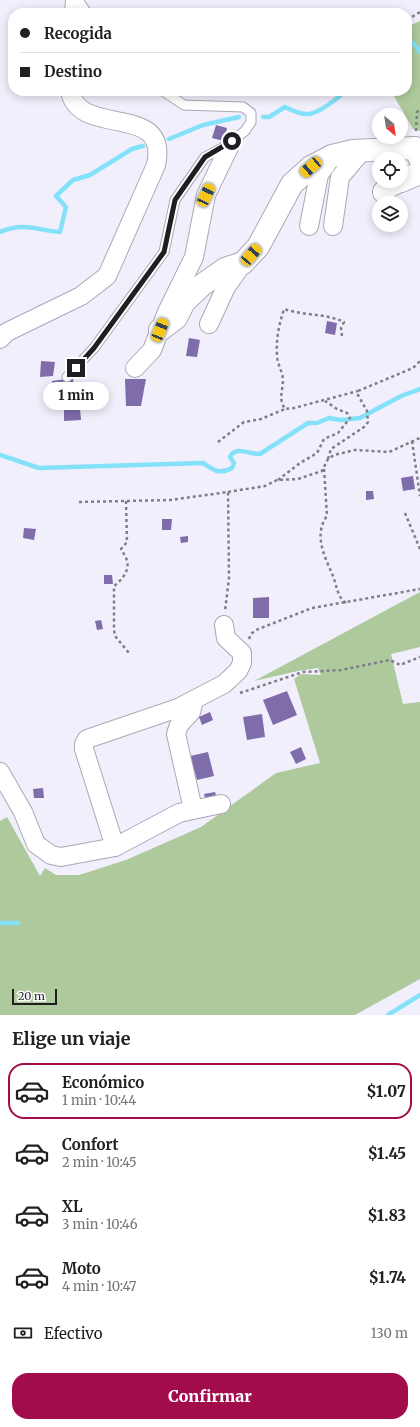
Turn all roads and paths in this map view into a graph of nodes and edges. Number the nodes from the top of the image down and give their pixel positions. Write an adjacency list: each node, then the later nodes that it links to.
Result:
1 (78, 0): 2 (lane)
2 (84, 8)
3 (71, 96): 19 (street)
4 (171, 96): 7 (lane)
5 (420, 110): 6 (path)
6 (412, 136)
7 (232, 141): 17 (street); 22 (lane)
8 (363, 150): 9 (street); 10 (street); 14 (street)
9 (332, 156): 13 (street); 15 (street)
10 (420, 159)
11 (420, 173): 12 (street)
12 (408, 179)
13 (309, 226)
14 (333, 226)
15 (243, 263): 16 (street); 17 (street)
16 (209, 324)
17 (160, 330): 21 (street)
18 (342, 336): 25 (path)
19 (0, 339)
20 (420, 361): 23 (path)
21 (135, 368)
22 (67, 378)
23 (358, 391): 24 (path); 29 (path)
24 (325, 401): 25 (path); 31 (path)
25 (285, 409): 28 (path)
26 (420, 438): 27 (path)
27 (412, 441): 29 (path); 33 (path)
28 (218, 442)
29 (328, 459): 30 (path)
30 (324, 468): 31 (path); 39 (path)
31 (277, 480): 32 (path)
32 (228, 492): 34 (path); 40 (path)
33 (420, 496)
34 (126, 500): 35 (path); 41 (path)
35 (79, 502)
36 (405, 513): 37 (path)
37 (420, 549)
38 (420, 589): 39 (path)
39 (346, 604): 42 (path)
40 (224, 625): 42 (street)
41 (129, 652)
42 (242, 653): 45 (street)
43 (420, 657): 44 (path)
44 (237, 694)
45 (194, 699): 48 (street); 49 (street)
46 (0, 772): 49 (street)
47 (222, 804): 48 (street)
48 (193, 810): 49 (street)
49 (115, 847)

